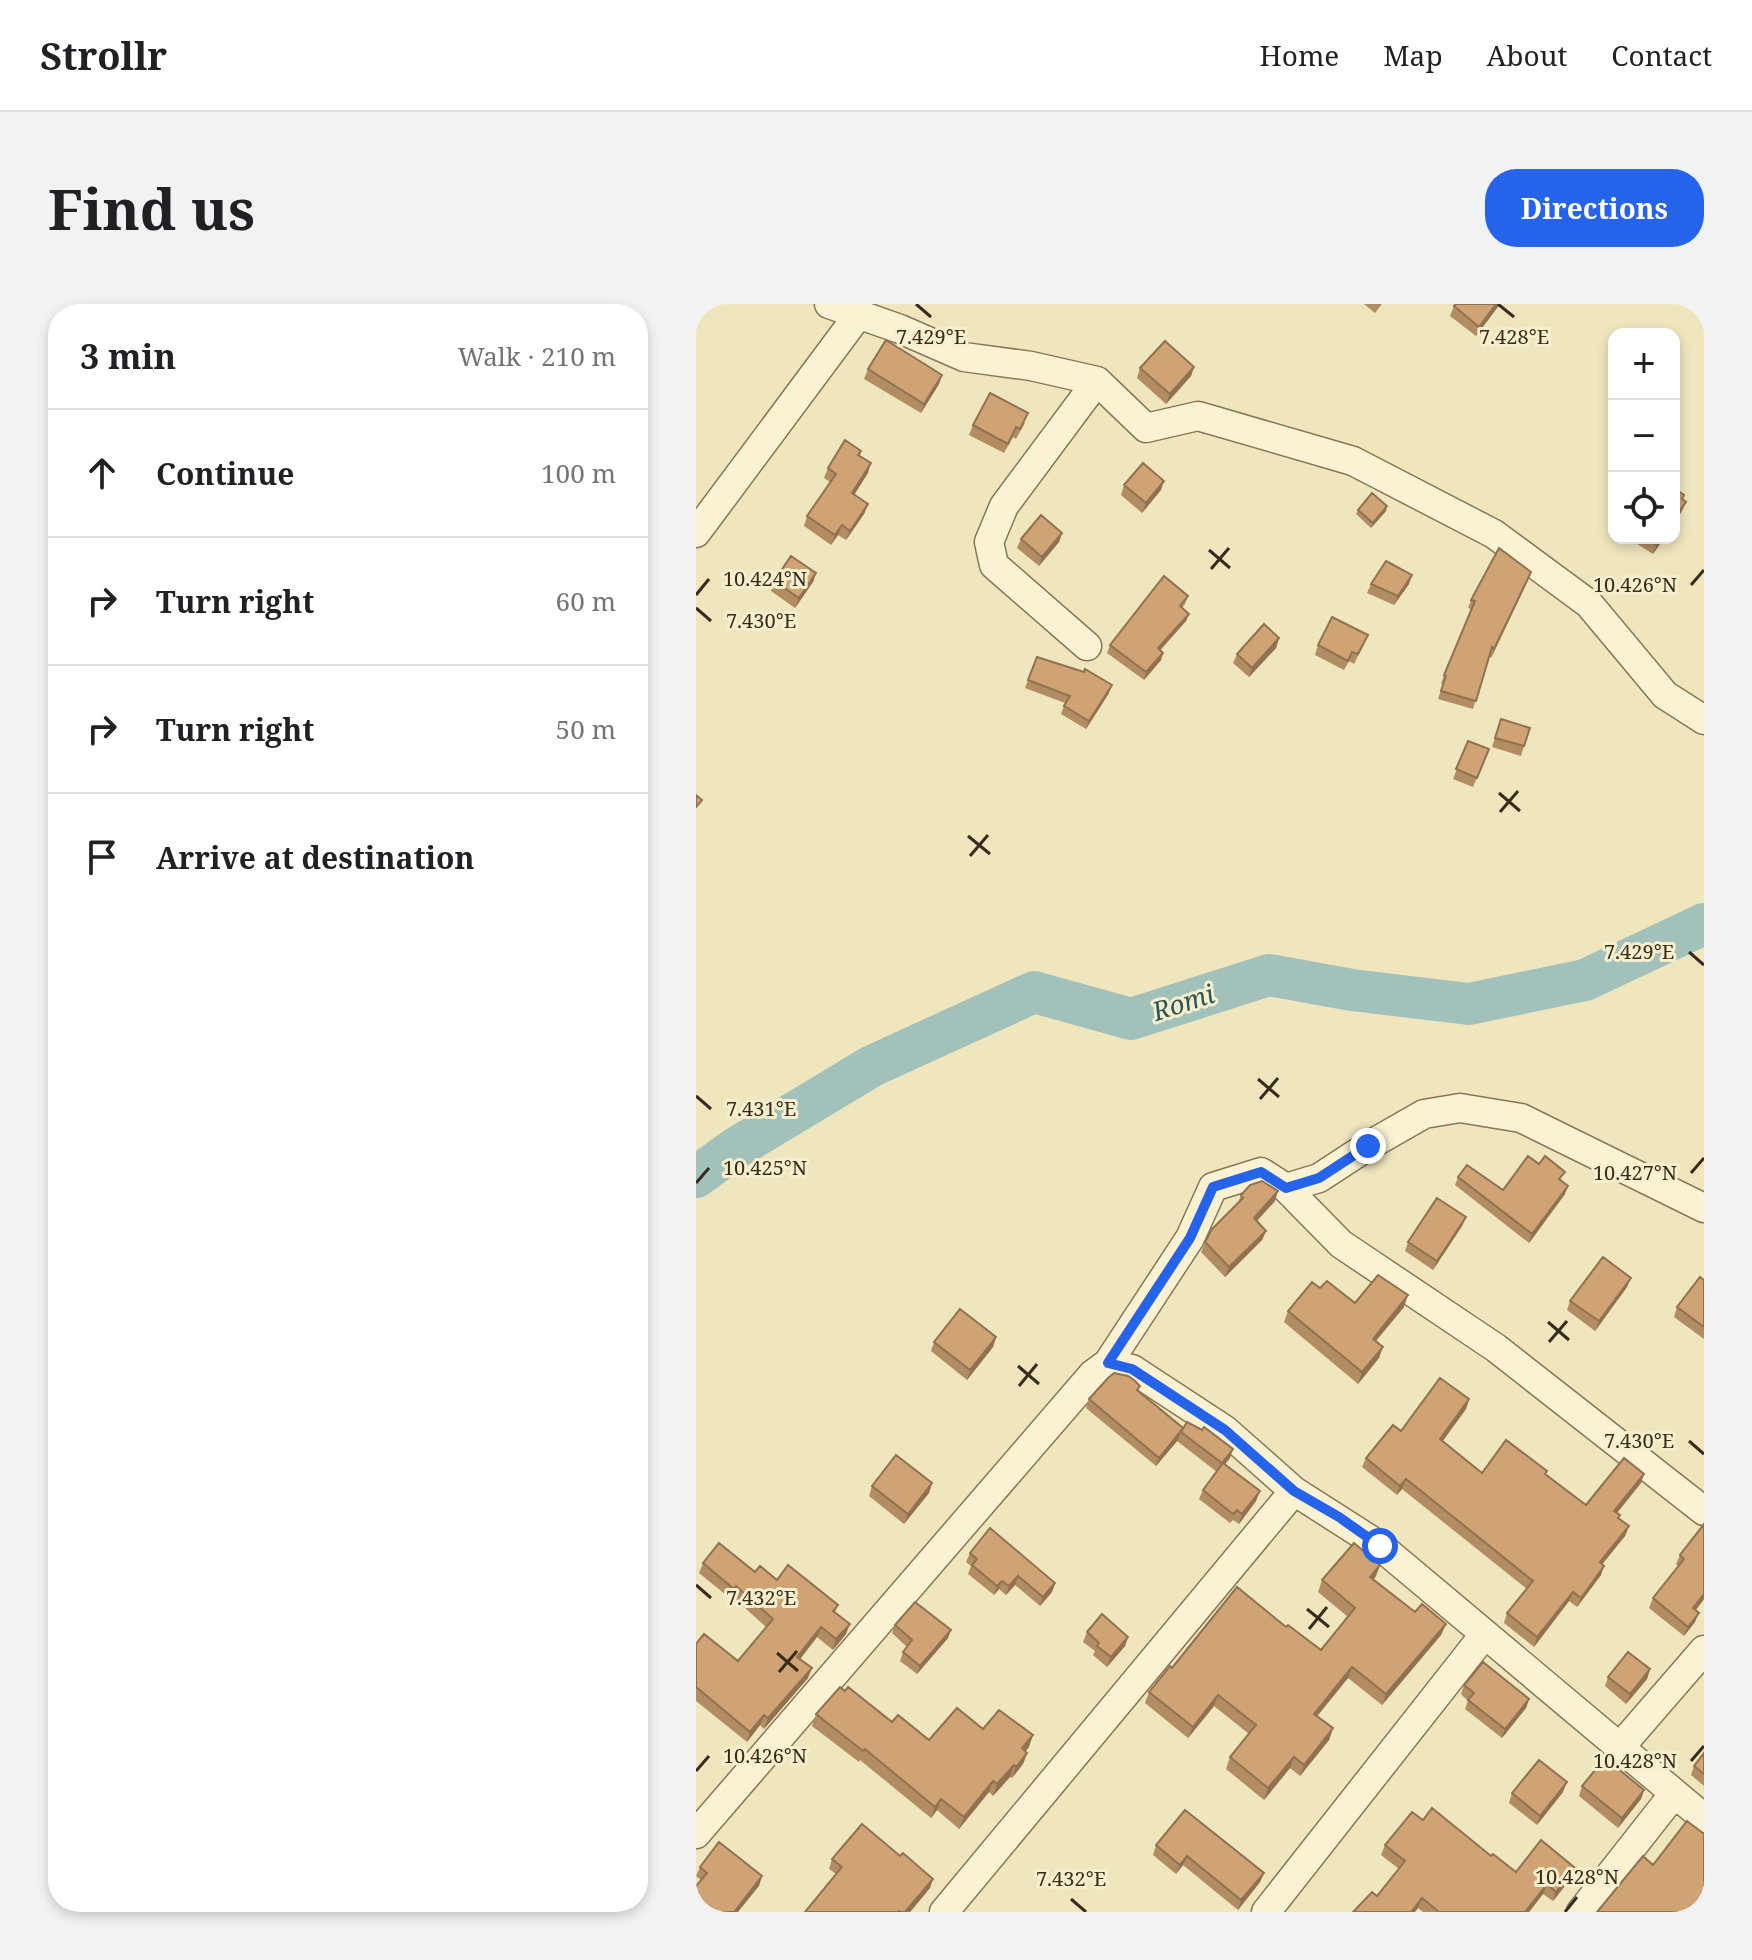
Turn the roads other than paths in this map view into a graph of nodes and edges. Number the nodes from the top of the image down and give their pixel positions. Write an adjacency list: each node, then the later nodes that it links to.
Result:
1 (829, 304): 2 (street)
2 (859, 314): 3 (street); 4 (street)
3 (1097, 381): 5 (street); 6 (street)
4 (696, 533)
5 (1087, 646)
6 (1704, 720)
7 (1286, 1188): 8 (street); 9 (street); 11 (street)
8 (1704, 1208)
9 (1108, 1363): 10 (street); 17 (street)
10 (1294, 1491): 12 (street); 18 (street)
11 (1704, 1511)
12 (1484, 1635): 14 (street); 19 (street)
13 (1704, 1650): 14 (street)
14 (1620, 1747): 15 (street)
15 (1673, 1795): 16 (street); 20 (street)
16 (1704, 1818)
17 (696, 1834)
18 (944, 1912)
19 (1266, 1912)
20 (1581, 1912)

